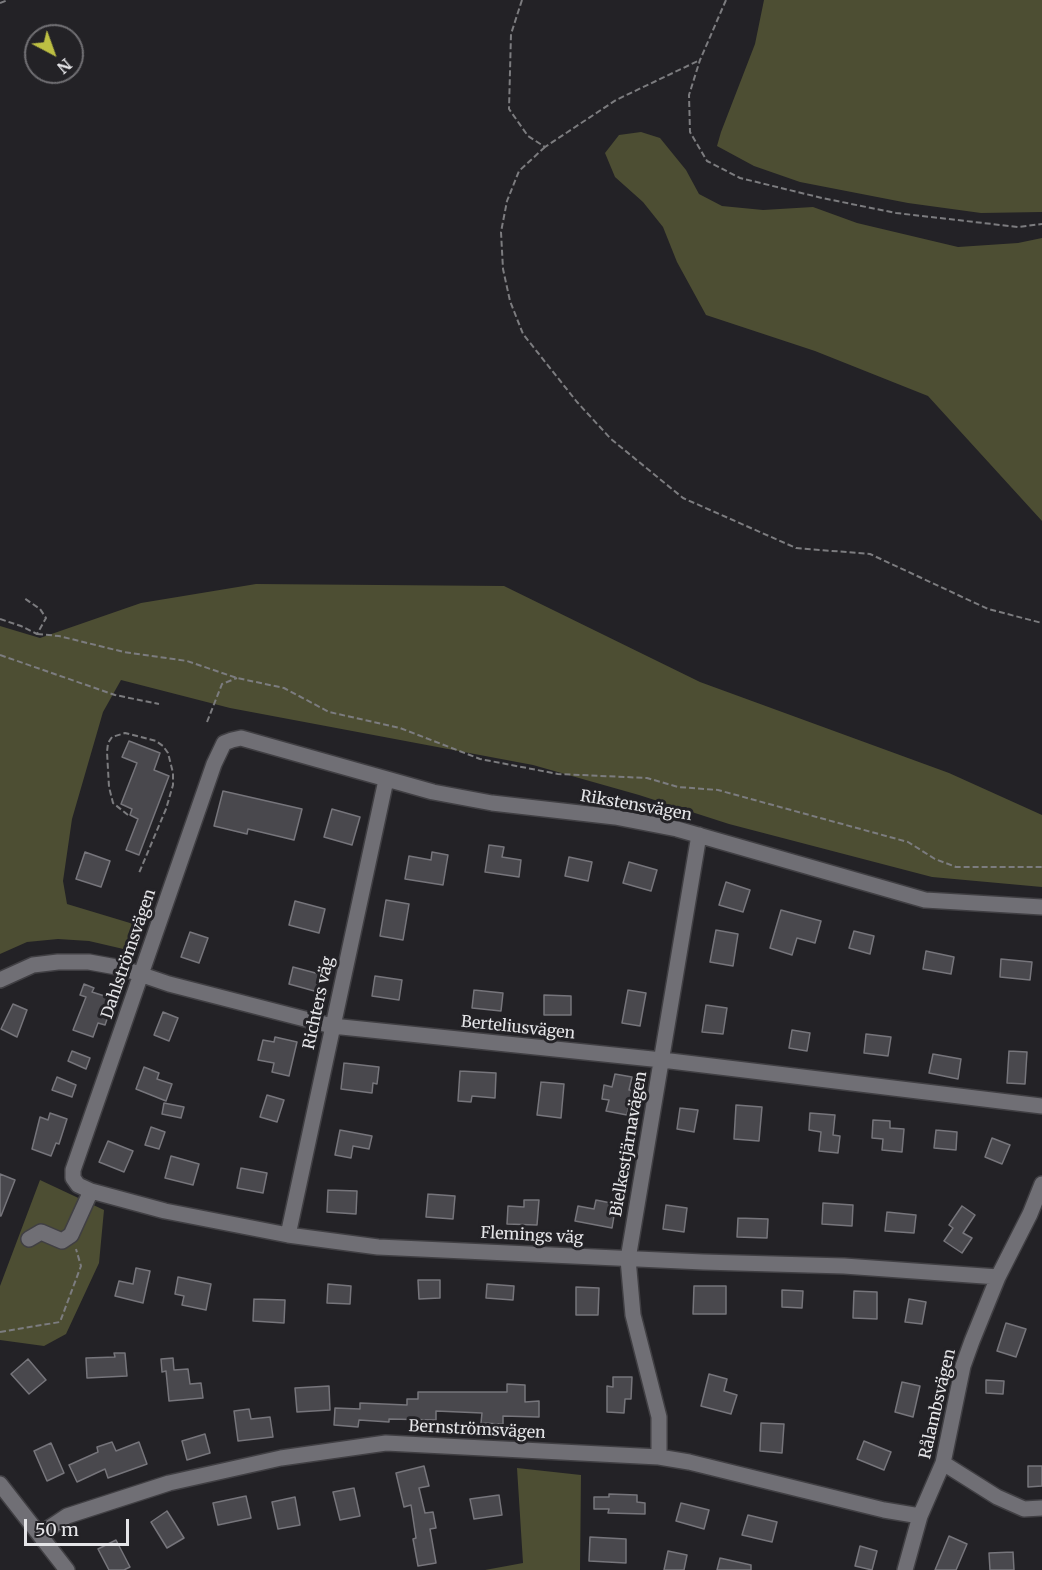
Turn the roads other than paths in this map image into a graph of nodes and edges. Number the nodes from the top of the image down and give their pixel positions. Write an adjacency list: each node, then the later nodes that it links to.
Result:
1 (224, 743): 2 (street, Rikstensvägen); 5 (street, Dahlströmsvägen)
2 (386, 780): 3 (street, Rikstensvägen); 7 (street, Richters väg)
3 (699, 836): 4 (street, Rikstensvägen); 8 (street, Bielkestjärnavägen)
4 (1042, 907)
5 (141, 974): 6 (street, Berteliusvägen); 7 (street, Berteliusvägen); 10 (street, Dahlströmsvägen)
6 (0, 980)
7 (332, 1026): 8 (street, Berteliusvägen); 13 (street, Richters väg)
8 (662, 1060): 9 (street, Berteliusvägen); 15 (street, Bielkestjärnavägen)
9 (1042, 1106)
10 (74, 1179): 12 (street, Flemings väg)
11 (1042, 1184): 16 (street, Rålambsvägen)
12 (91, 1191): 13 (street, Flemings väg); 14 (street)
13 (288, 1235): 15 (street, Flemings väg)
14 (29, 1239)
15 (628, 1259): 16 (street, Flemings väg); 17 (street, Bielkestjärnavägen)
16 (998, 1277): 18 (street, Rålambsvägen)
17 (659, 1457): 21 (street, Bernströmsvägen); 22 (street, Bernströmsvägen)
18 (944, 1463): 20 (street); 21 (street, Rålambsvägen)
19 (0, 1484): 22 (street)
20 (1042, 1508)
21 (920, 1516): 24 (street, Rålambsvägen)
22 (40, 1534): 23 (street)
23 (67, 1570)
24 (905, 1570)

